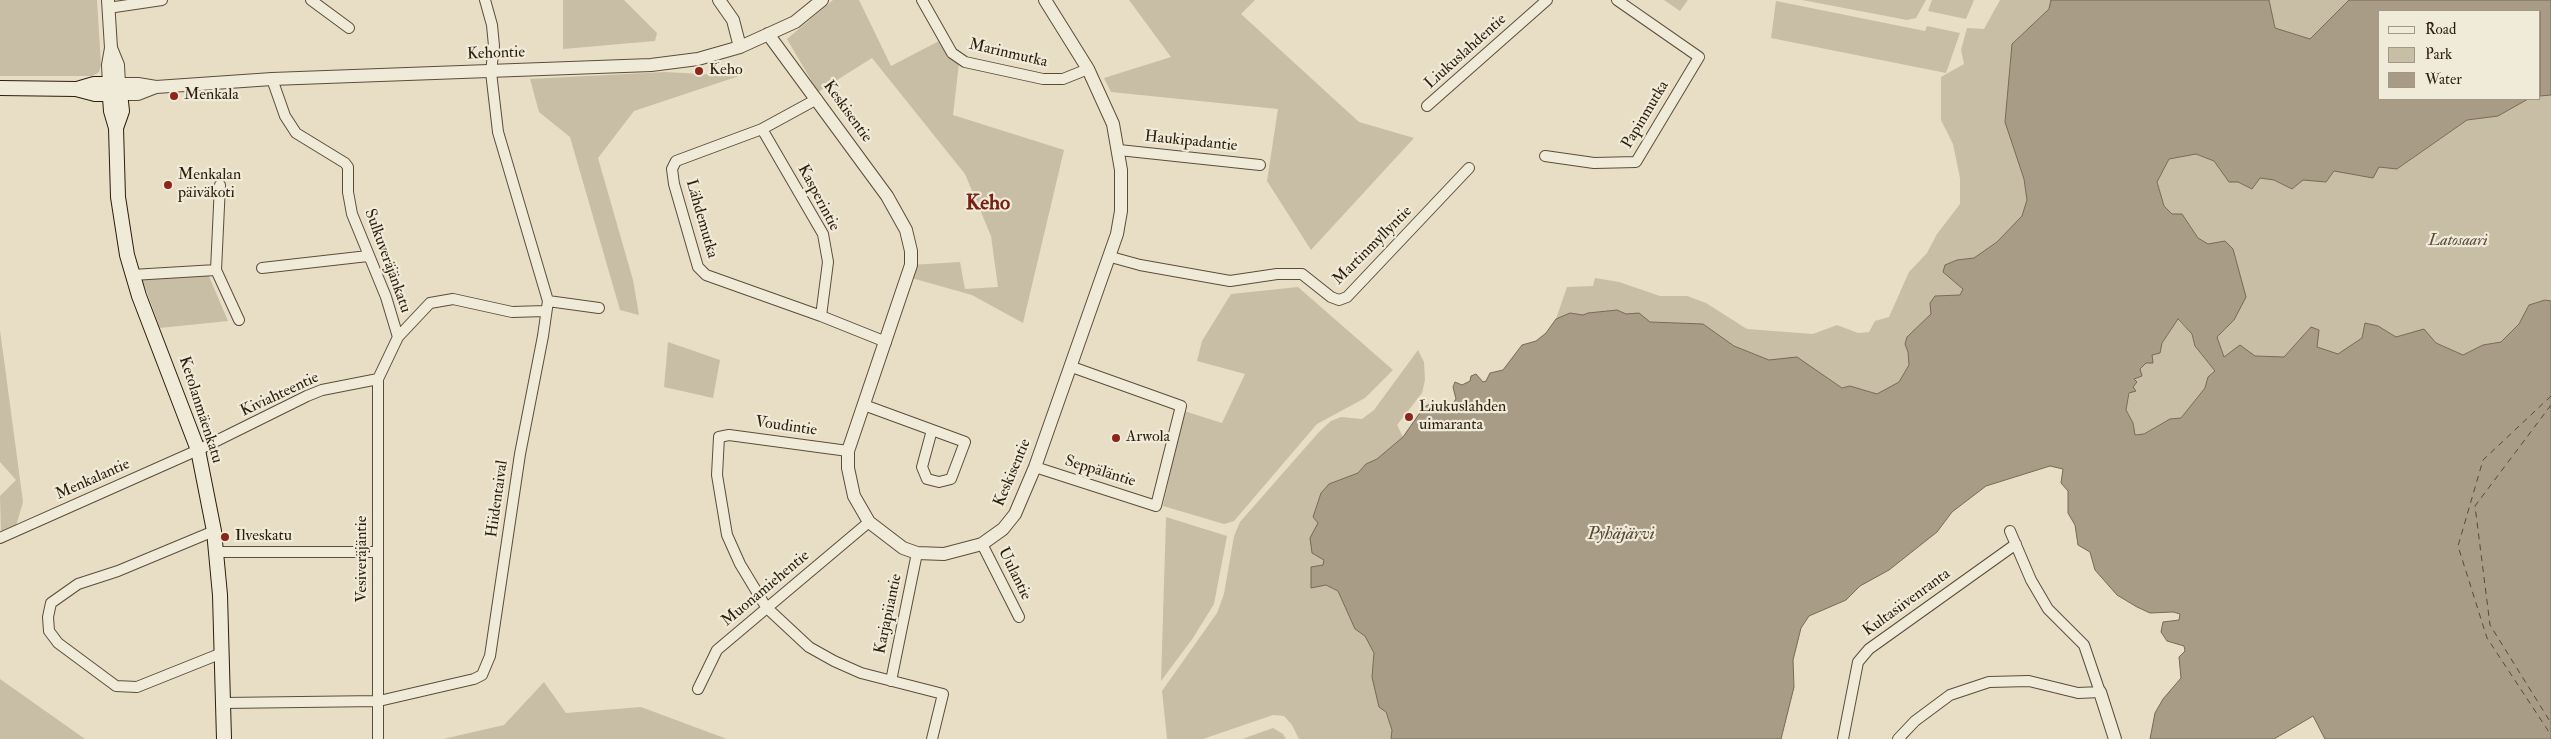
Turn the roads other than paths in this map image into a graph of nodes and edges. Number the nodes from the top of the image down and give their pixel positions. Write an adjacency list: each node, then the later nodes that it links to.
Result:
1 (162, 0): 10 (street)
2 (311, 0): 11 (street)
3 (485, 0): 15 (street, Hiidentaival)
4 (719, 0): 13 (street)
5 (822, 0): 12 (street, Kehontie)
6 (922, 0): 14 (street, Marinmutka)
7 (1045, 0): 14 (street, Keskisentie)
8 (1547, 0): 20 (street, Liukuslahdentie)
9 (1617, 0): 23 (street, Papinmutka)
10 (108, 4): 18 (street, Ketolanmäenkatu)
11 (349, 28)
12 (768, 34): 13 (street, Kehontie); 19 (street, Keskisentie)
13 (740, 47): 15 (street, Kehontie)
14 (1088, 69): 22 (street, Keskisentie)
15 (492, 72): 16 (street, Kehontie); 32 (street, Hiidentaival)
16 (272, 79): 18 (street, Kehontie); 27 (street, Sulkuveräjänkatu)
17 (0, 88): 18 (main road, Kehontie)
18 (115, 89): 31 (main road, Ketolanmäenkatu)
19 (817, 99): 21 (street, Lähdemutka); 37 (street, Keskisentie)
20 (1427, 106)
21 (762, 129): 34 (street, Kasperintie); 34 (street, Lähdemutka)
22 (1119, 150): 24 (street, Haukipadantie); 28 (street, Keskisentie)
23 (1545, 156)
24 (1260, 165)
25 (1469, 168): 28 (street, Martinmyllyntie)
26 (220, 185): 30 (street)
27 (368, 256): 29 (street); 36 (street, Sulkuveräjänkatu)
28 (1111, 257): 38 (street, Keskisentie)
29 (262, 268)
30 (216, 270): 31 (street); 35 (street)
31 (132, 275): 42 (main road, Ketolanmäenkatu)
32 (546, 306): 33 (street); 36 (street); 60 (street, Hiidentaival)
33 (599, 308)
34 (821, 316): 37 (street, Lähdemutka)
35 (239, 320)
36 (398, 337): 39 (street)
37 (886, 342): 40 (street, Keskisentie)
38 (1072, 367): 44 (street, Keskisentie); 44 (street, Seppäläntie)
39 (378, 379): 42 (street, Kiviahteentie); 52 (street, Vesiveräjäntie)
40 (864, 405): 41 (street); 43 (street, Keskisentie)
41 (932, 430): 41 (street)
42 (198, 450): 46 (main road, Ketolanmäenkatu); 48 (street, Menkalantie)
43 (848, 451): 45 (street, Keskisentie); 54 (street, Voudintie)
44 (1035, 467): 49 (street, Keskisentie)
45 (868, 522): 53 (street, Keskisentie); 54 (street, Muonamiehentie)
46 (214, 531): 51 (main road, Ketolanmäenkatu); 56 (street)
47 (2010, 531): 50 (street)
48 (0, 538)
49 (982, 544): 53 (street, Keskisentie); 55 (street, Uulantie)
50 (2016, 544): 59 (street); 65 (street, Kultasiivenranta)
51 (216, 552): 52 (street); 56 (main road, Ketolanmäenkatu)
52 (378, 552): 60 (street, Vesiveräjäntie)
53 (918, 554): 57 (street, Karjapiiantie)
54 (766, 607): 57 (street); 58 (street, Muonamiehentie)
55 (1019, 617)
56 (222, 652): 61 (main road, Ketolanmäenkatu)
57 (891, 681): 64 (street)
58 (698, 689)
59 (2100, 692): 66 (street); 67 (street)
60 (379, 700): 61 (street, Hiidentaival); 63 (street, Vesiveräjäntie)
61 (223, 703): 62 (main road, Ketolanmäenkatu)
62 (224, 739)
63 (378, 739)
64 (932, 739)
65 (1843, 739)
66 (1898, 739)
67 (2116, 739)

